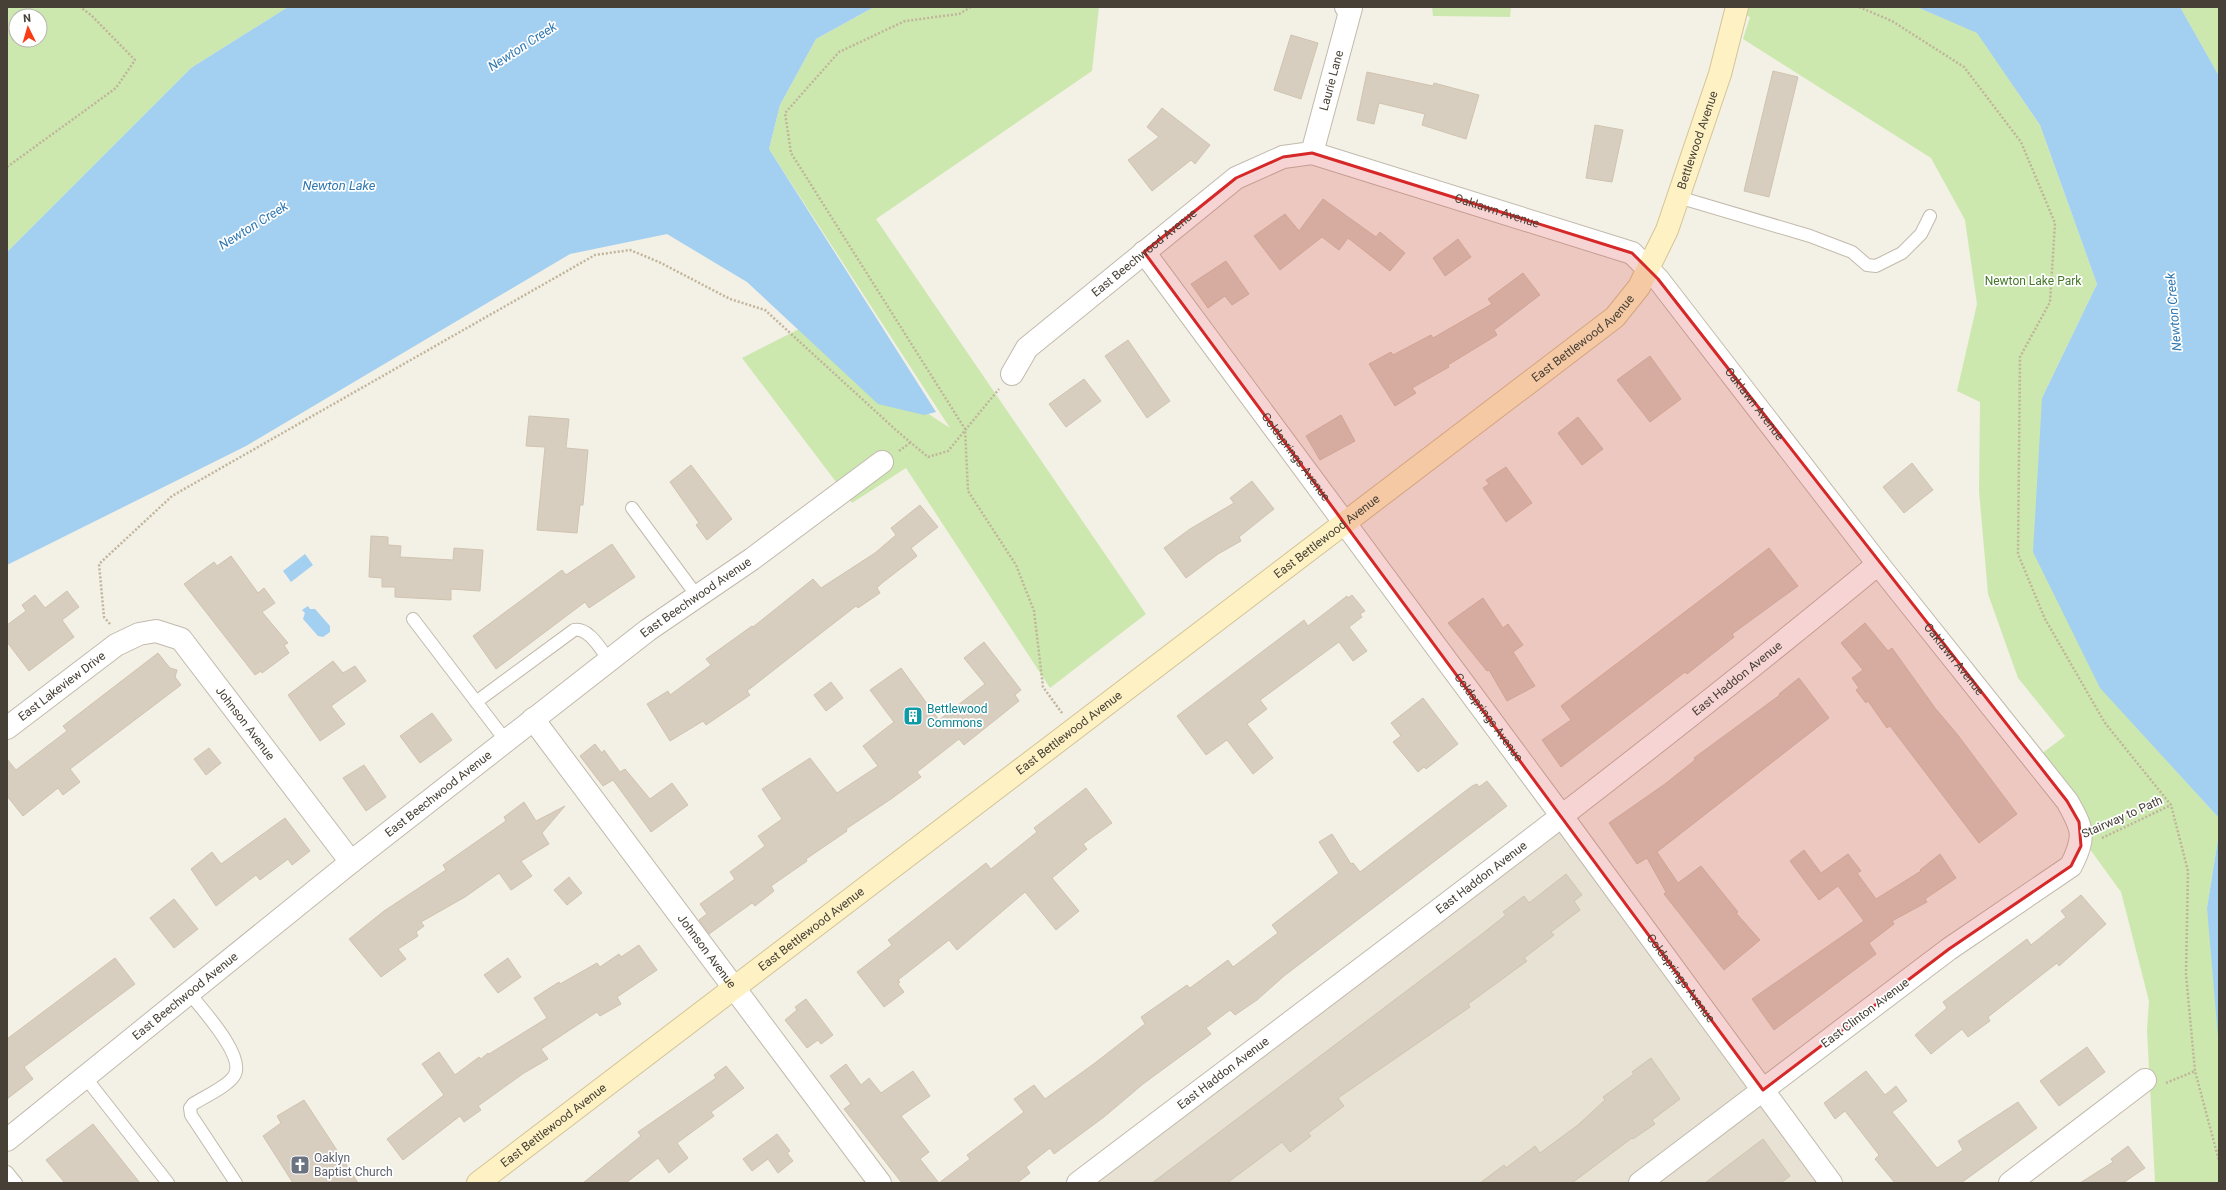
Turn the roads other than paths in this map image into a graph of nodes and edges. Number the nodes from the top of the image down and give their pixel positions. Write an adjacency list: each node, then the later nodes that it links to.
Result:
1 (1737, 7): 4 (street, Bettlewood Avenue)
2 (1348, 8): 3 (street, Laurie Lane)
3 (1303, 154): 6 (street, East Beechwood Avenue); 7 (street, Oaklawn Avenue)
4 (1678, 197): 5 (lane); 7 (street, Bettlewood Avenue)
5 (1930, 216)
6 (1144, 252): 8 (street, East Beechwood Avenue); 11 (street, Coldsprings Avenue)
7 (1647, 270): 11 (street, East Bettlewood Avenue); 12 (street, Oaklawn Avenue)
8 (1012, 374)
9 (882, 462): 13 (street, East Beechwood Avenue)
10 (632, 508): 13 (lane)
11 (1343, 522): 21 (street, Coldsprings Avenue); 24 (street, East Bettlewood Avenue)
12 (1878, 564): 21 (street, East Haddon Avenue); 22 (street, Oaklawn Avenue)
13 (697, 596): 16 (street, East Beechwood Avenue)
14 (413, 619): 17 (lane)
15 (120, 643): 19 (street, East Lakeview Drive); 23 (street, Johnson Avenue)
16 (609, 660): 17 (lane); 18 (street, East Beechwood Avenue)
17 (476, 702): 20 (lane)
18 (533, 720): 20 (street, East Beechwood Avenue); 24 (street, Johnson Avenue)
19 (7, 728)
20 (506, 741): 23 (street, East Beechwood Avenue)
21 (1562, 815): 28 (street, Coldsprings Avenue); 34 (street, East Haddon Avenue)
22 (2080, 843): 28 (street, East Clinton Avenue)
23 (351, 862): 25 (street, East Beechwood Avenue)
24 (733, 986): 32 (street, East Bettlewood Avenue); 33 (street, Johnson Avenue)
25 (189, 993): 26 (street, East Beechwood Avenue); 31 (lane)
26 (85, 1077): 29 (street, East Beechwood Avenue); 30 (lane)
27 (2145, 1080): 37 (street)
28 (1763, 1090): 35 (street, East Clinton Avenue); 36 (street, Coldsprings Avenue)
29 (7, 1140)
30 (168, 1183)
31 (236, 1183)
32 (478, 1183)
33 (880, 1183)
34 (1078, 1183)
35 (1640, 1183)
36 (1831, 1183)
37 (2010, 1183)

